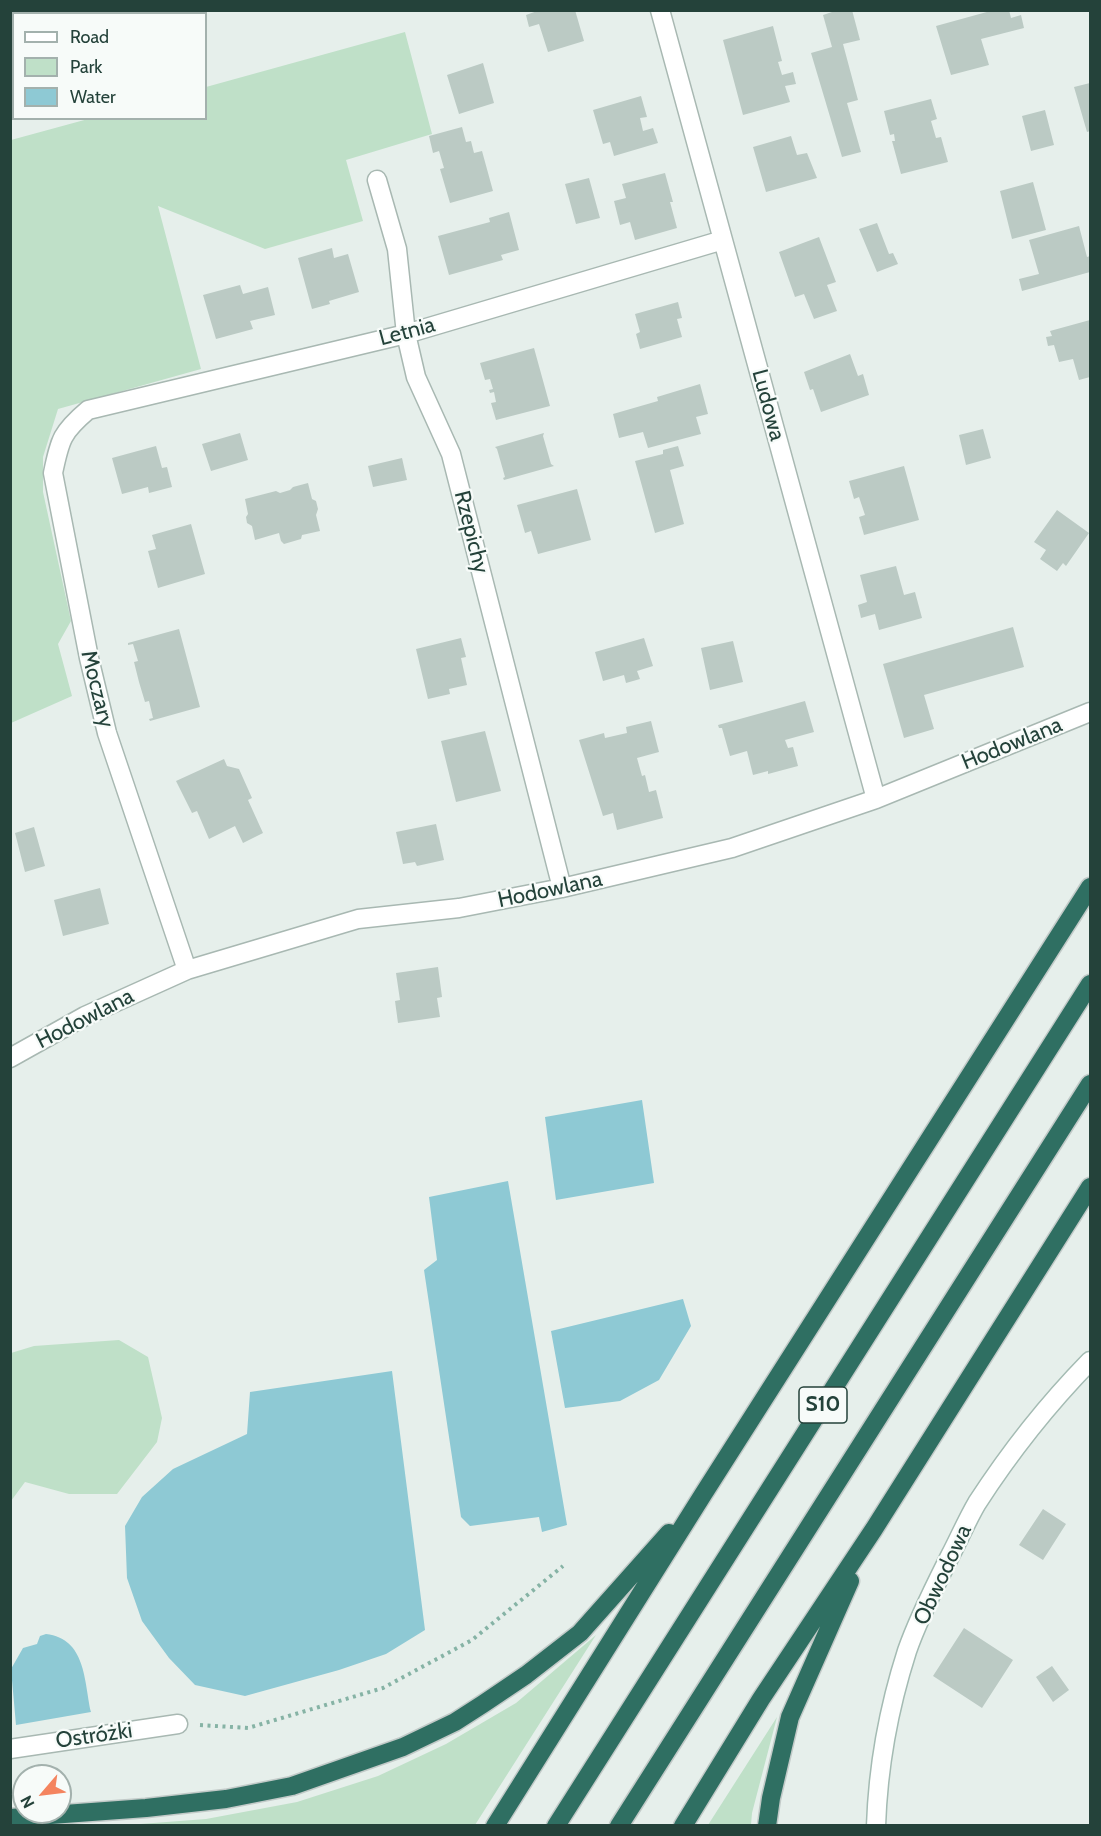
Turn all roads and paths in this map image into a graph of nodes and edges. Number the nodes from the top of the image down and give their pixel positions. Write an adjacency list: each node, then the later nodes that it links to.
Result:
1 (660, 10): 3 (street, Ludowa)
2 (377, 180): 4 (street, Rzepichy)
3 (723, 240): 4 (street, Letnia); 7 (street, Ludowa)
4 (406, 334): 5 (street, Letnia); 9 (street, Rzepichy)
5 (87, 410): 10 (street, Moczary)
6 (1090, 712): 7 (street, Hodowlana)
7 (876, 799): 9 (street, Hodowlana)
8 (1090, 887): 16 (highway)
9 (562, 888): 10 (street, Hodowlana)
10 (187, 970): 12 (street, Hodowlana)
11 (1090, 984): 23 (highway, S10)
12 (10, 1058)
13 (1090, 1084): 24 (highway, S10)
14 (1090, 1187): 17 (highway)
15 (1090, 1361): 27 (street, Obwodowa)
16 (704, 1493): 21 (highway); 22 (highway)
17 (874, 1529): 25 (highway); 26 (highway)
18 (563, 1566): 19 (path)
19 (178, 1724): 20 (street, Ostróżki)
20 (10, 1749)
21 (10, 1818)
22 (495, 1826)
23 (556, 1826)
24 (620, 1826)
25 (683, 1826)
26 (767, 1826)
27 (876, 1826)

